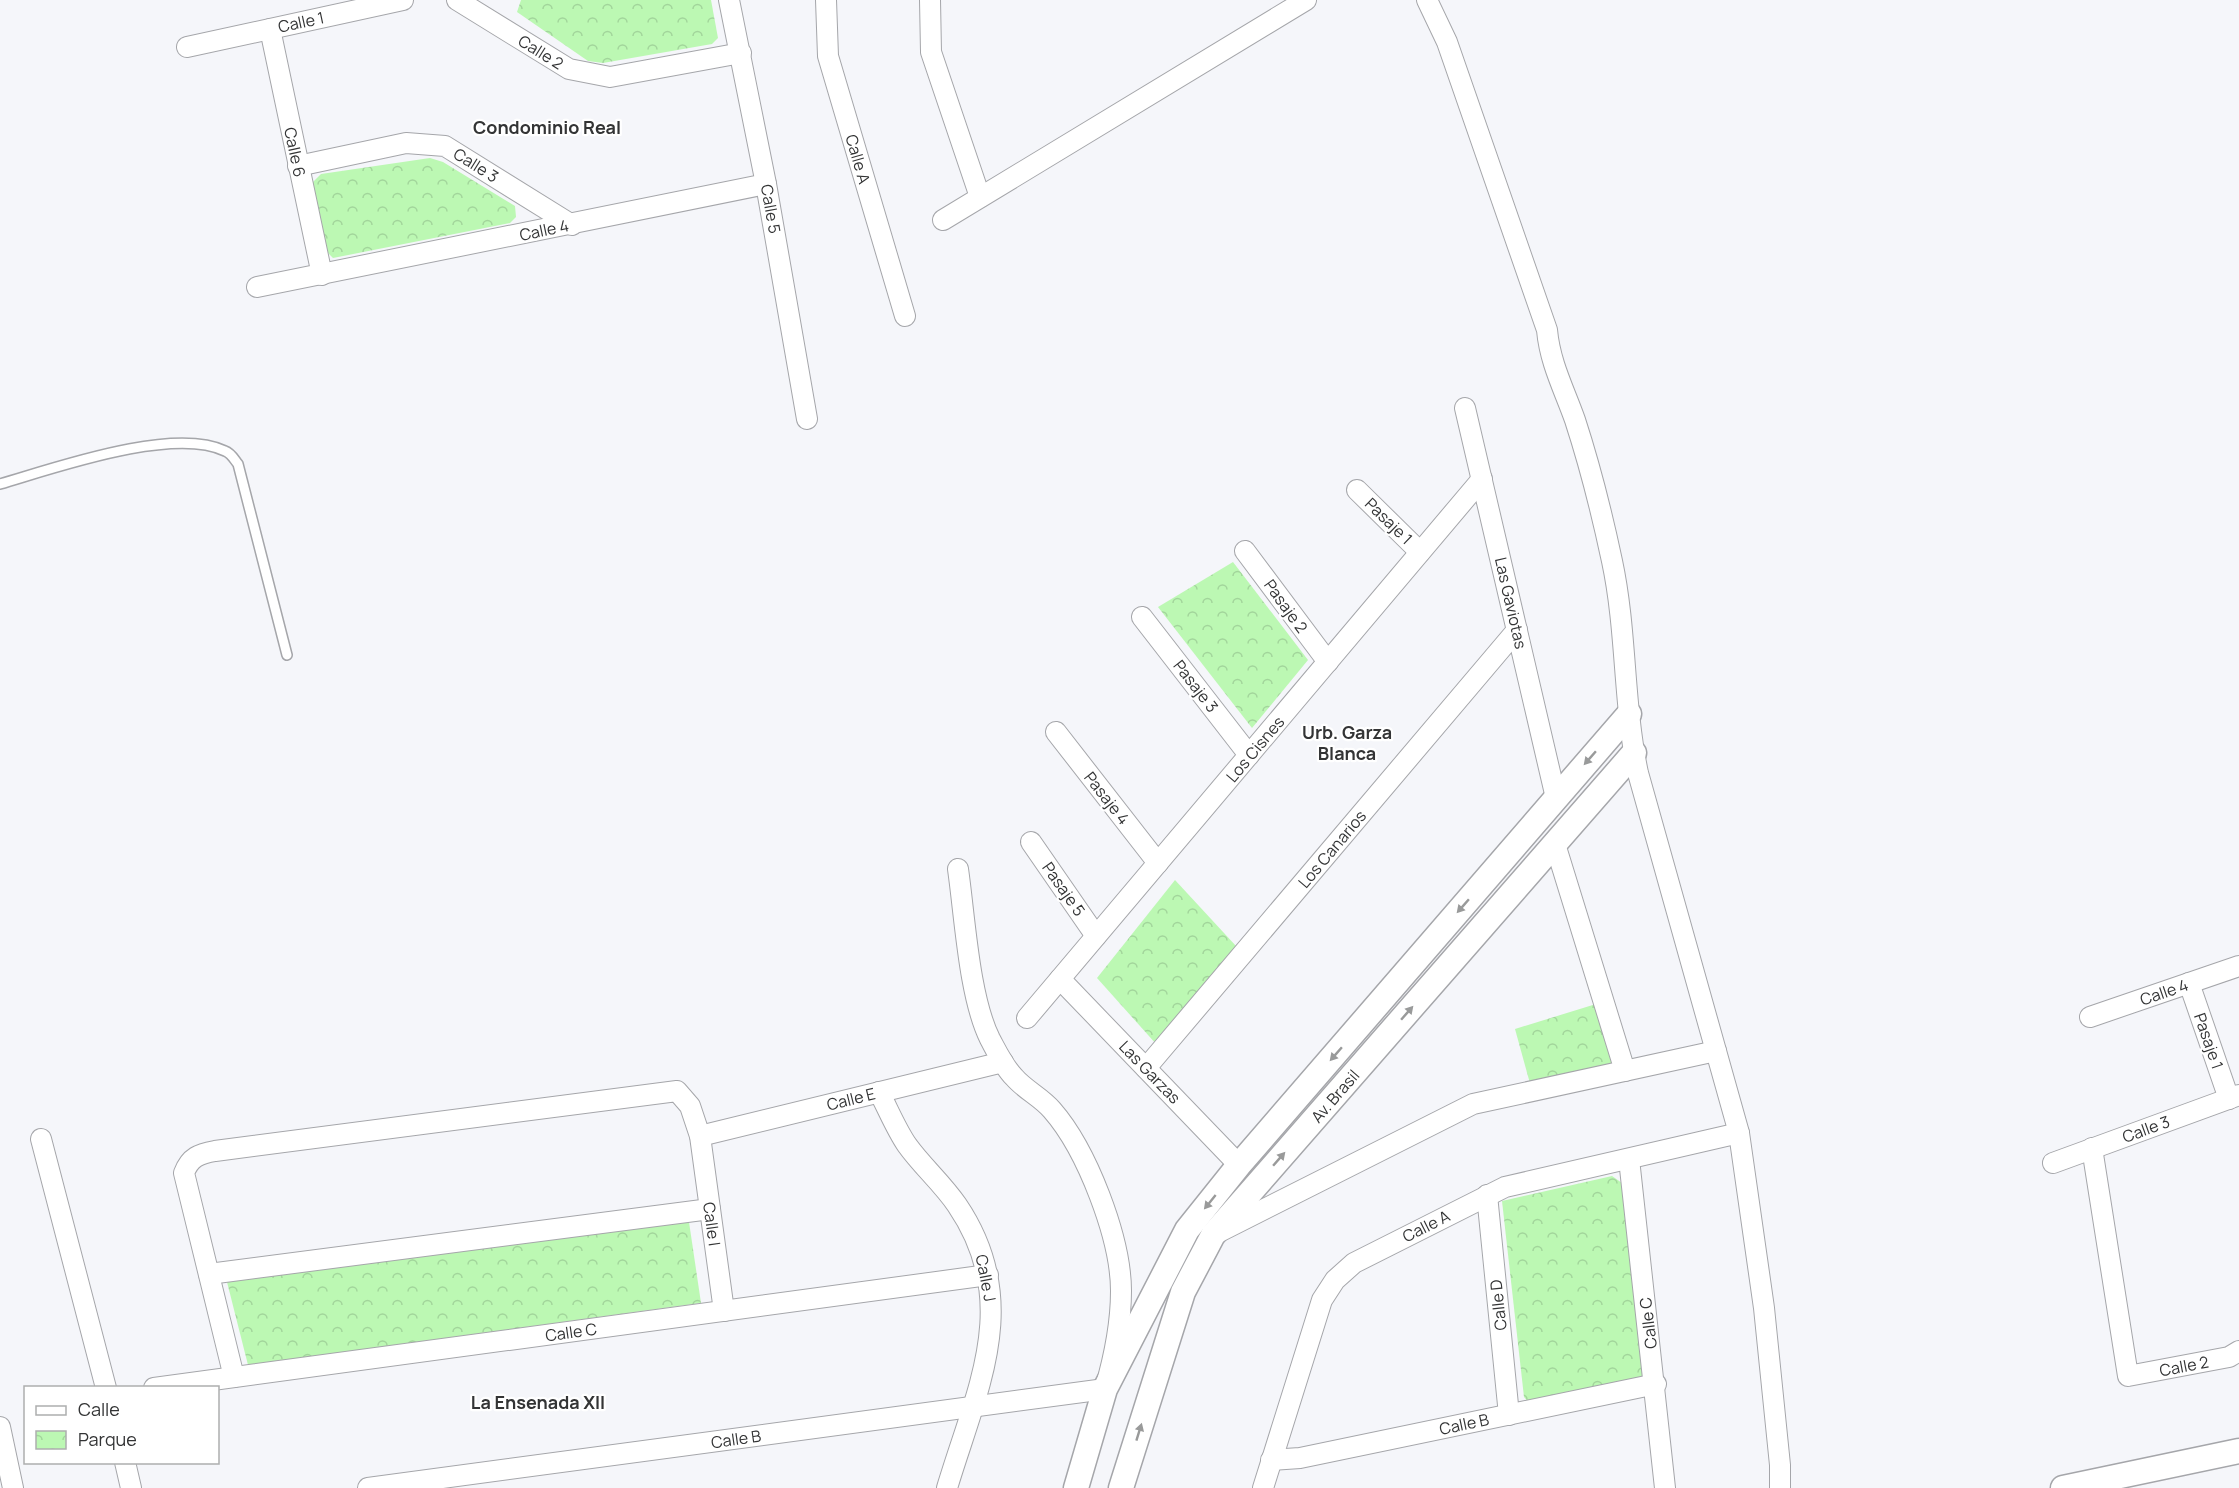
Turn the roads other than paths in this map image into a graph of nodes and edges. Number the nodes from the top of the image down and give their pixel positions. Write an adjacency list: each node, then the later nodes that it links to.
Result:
1 (403, 0): 8 (street, Calle 1)
2 (457, 0): 10 (street, Calle 2)
3 (729, 0): 10 (street, Calle 5)
4 (826, 0): 18 (street, Calle A)
5 (930, 0): 13 (street)
6 (1306, 0): 13 (street)
7 (1427, 0): 30 (street)
8 (270, 28): 9 (street, Calle 1); 11 (street, Calle 6)
9 (187, 47)
10 (741, 53): 12 (street, Calle 5)
11 (298, 166): 15 (street, Calle 3); 16 (street, Calle 6)
12 (766, 184): 15 (street, Calle 4); 20 (street, Calle 5)
13 (980, 197): 14 (street)
14 (943, 220)
15 (572, 225): 16 (street, Calle 4)
16 (322, 275): 17 (street, Calle 4)
17 (257, 287)
18 (905, 316)
19 (1465, 408): 21 (street, Las Gaviotas)
20 (807, 419)
21 (1482, 479): 25 (street, Los Cisnes); 27 (street, Las Gaviotas)
22 (0, 484): 28 (lane)
23 (1357, 490): 25 (street, Pasaje 1)
24 (1245, 550): 29 (street, Pasaje 2)
25 (1420, 552): 29 (street, Los Cisnes)
26 (1142, 617): 33 (street, Pasaje 3)
27 (1518, 630): 34 (street, Las Gaviotas); 47 (street, Los Canarios)
28 (287, 656)
29 (1328, 662): 33 (street, Los Cisnes)
30 (1629, 714): 32 (street); 34 (street, Av. Brasil, one-way to 34)
31 (1056, 732): 37 (street, Pasaje 4)
32 (1634, 753): 36 (street, Av. Brasil); 45 (street)
33 (1249, 755): 37 (street, Los Cisnes)
34 (1556, 798): 57 (street, Av. Brasil, one-way to 57)
35 (1031, 842): 39 (street, Pasaje 5)
36 (1555, 844): 48 (street); 60 (street, Av. Brasil, one-way to 36)
37 (1158, 863): 39 (street, Los Cisnes)
38 (958, 870): 46 (street)
39 (1096, 936): 41 (street, Los Cisnes)
40 (2239, 966): 42 (street, Calle 4)
41 (1060, 979): 44 (street, Los Cisnes); 47 (street, Las Garzas)
42 (2189, 983): 43 (street, Calle 4); 50 (street, Pasaje 1)
43 (2090, 1017)
44 (1027, 1018)
45 (1716, 1051): 48 (street); 51 (street)
46 (1003, 1062): 49 (street, Calle E); 69 (street)
47 (1146, 1068): 57 (street, Las Garzas)
48 (1624, 1071): 60 (street)
49 (879, 1092): 52 (street, Calle E); 62 (street, Calle J)
50 (2234, 1097): 54 (street, Calle 3)
51 (1739, 1133): 55 (street, Calle A); 84 (street)
52 (700, 1136): 59 (street, Calle I); 61 (street, Calle I)
53 (41, 1139): 67 (street)
54 (2092, 1148): 56 (street, Calle 3); 64 (street, Calle 2)
55 (1629, 1159): 58 (street, Calle A); 66 (street, Calle C)
56 (2053, 1163)
57 (1239, 1165): 69 (street, Av. Brasil, one-way to 69)
58 (1487, 1195): 71 (street, Calle D); 74 (street, Calle A)
59 (710, 1209): 61 (street); 63 (street, Calle I)
60 (1213, 1235): 81 (street, Av. Brasil, one-way to 60)
61 (209, 1274): 65 (street)
62 (988, 1275): 63 (street, Calle C); 70 (street, Calle J)
63 (724, 1311): 65 (street, Calle C)
64 (2239, 1351)
65 (234, 1377): 68 (street, Calle C)
66 (1656, 1384): 71 (street, Calle B); 83 (street, Calle C)
67 (105, 1386)
68 (169, 1386)
69 (1105, 1389): 70 (street, Calle B); 80 (street, Av. Brasil)
70 (971, 1407): 78 (street, Calle B); 79 (street, Calle J)
71 (1509, 1415): 74 (street, Calle B)
72 (0, 1426): 76 (street)
73 (2239, 1451): 85 (street)
74 (1271, 1460): 82 (street, Calle A)
75 (126, 1464): 77 (street)
76 (14, 1488)
77 (132, 1488)
78 (368, 1488)
79 (947, 1488)
80 (1076, 1488)
81 (1121, 1488)
82 (1263, 1488)
83 (1665, 1488)
84 (1780, 1488)
85 (2063, 1488)

